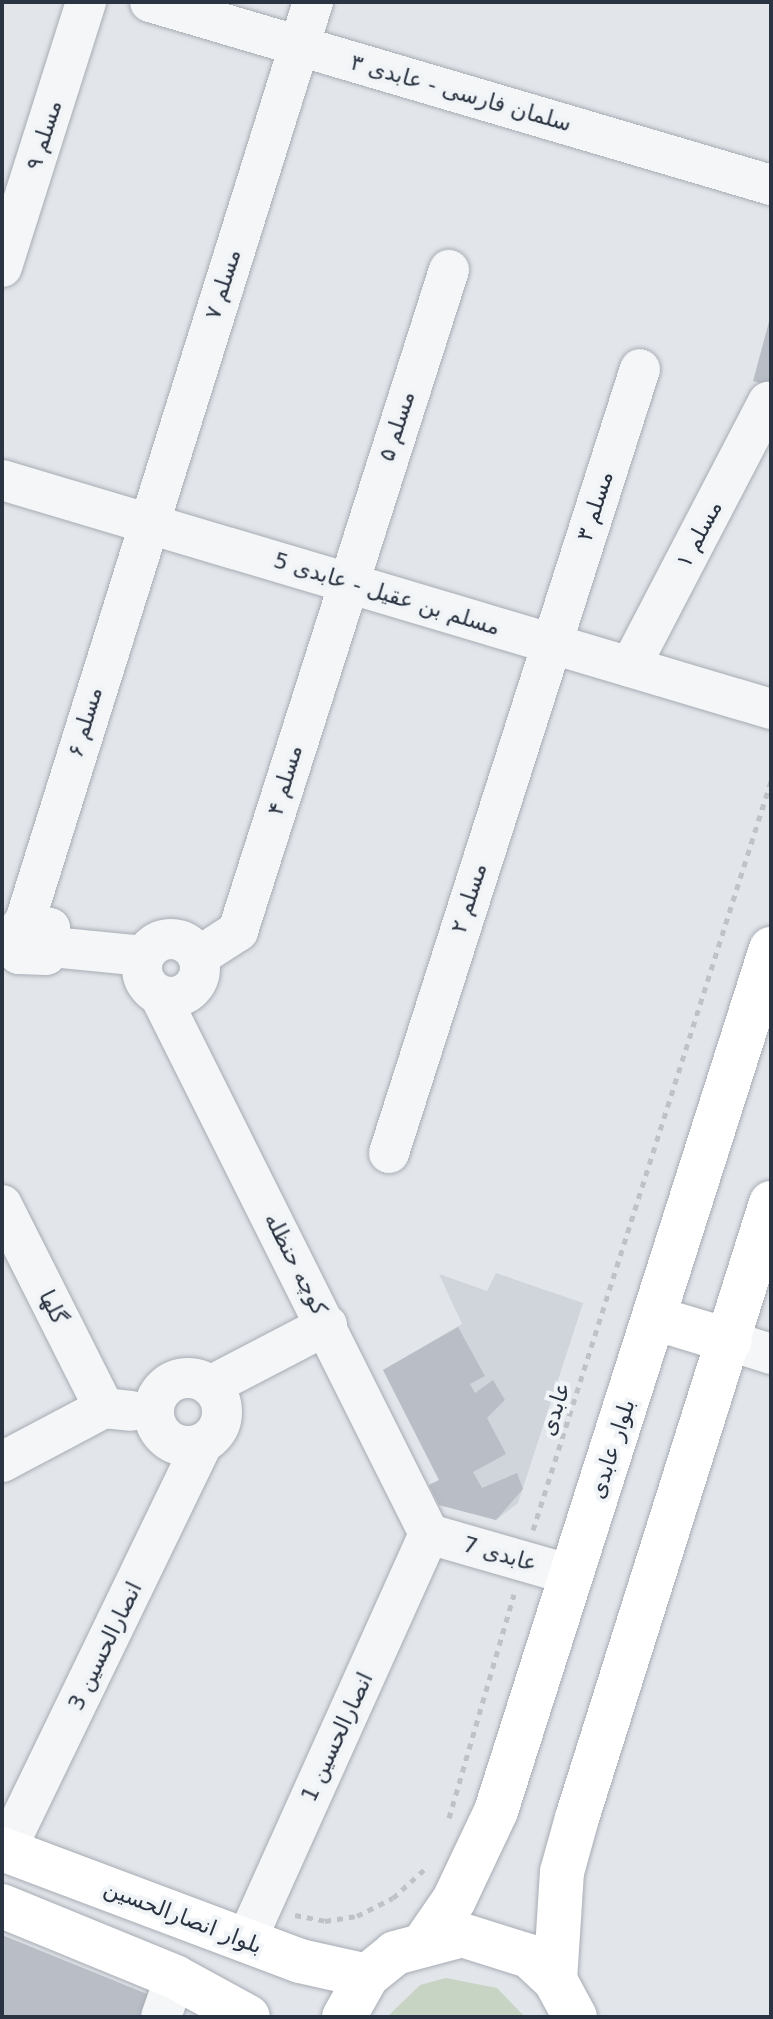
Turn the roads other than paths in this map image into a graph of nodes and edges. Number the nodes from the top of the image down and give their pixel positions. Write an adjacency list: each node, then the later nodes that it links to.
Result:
1 (86, 2): 6 (street, مسلم ۹)
2 (150, 2): 4 (street, سلمان فارسی - عابدی ۳)
3 (313, 2): 4 (street, مسلم ۷)
4 (300, 46): 5 (street, سلمان فارسی - عابدی ۳); 11 (street, مسلم ۷)
5 (771, 185)
6 (2, 267)
7 (449, 270): 12 (street, مسلم ۵)
8 (640, 369): 13 (street, مسلم ۳)
9 (768, 402): 14 (street, مسلم ۱)
10 (2, 480): 11 (street, مسلم بن عقیل - عابدی 5)
11 (146, 523): 12 (street, مسلم بن عقیل - عابدی 5); 17 (street, مسلم ۶)
12 (346, 582): 13 (street, مسلم بن عقیل - عابدی 5); 18 (street, مسلم ۴)
13 (550, 643): 14 (street, مسلم بن عقیل - عابدی 5); 20 (street, مسلم ۲)
14 (630, 667): 15 (street, مسلم بن عقیل - عابدی 5)
15 (771, 709)
16 (771, 949): 23 (main road, بلوار عابدی)
17 (144, 956): 18 (street); 19 (street)
18 (198, 957): 19 (street)
19 (160, 996): 24 (street, کوچه حنظله)
20 (389, 1153)
21 (771, 1203): 25 (main road)
22 (2, 1205): 28 (street, گلها)
23 (654, 1318): 25 (main road); 33 (main road, بلوار عابدی)
24 (327, 1325): 27 (street); 32 (street, کوچه حنظله)
25 (730, 1341): 26 (street); 40 (main road)
26 (771, 1354)
27 (210, 1386): 29 (street); 30 (street)
28 (104, 1408): 29 (street); 31 (street)
29 (155, 1413): 30 (street)
30 (203, 1443): 34 (street, انصارالحسین 3)
31 (2, 1462)
32 (429, 1534): 33 (street, عابدی 7); 36 (street, انصارالحسین 1)
33 (571, 1575): 37 (main road, بلوار عابدی)
34 (4, 1850): 36 (main road, بلوار انصارالحسین)
35 (2, 1906): 39 (main road)
36 (252, 1924): 38 (main road, بلوار انصارالحسین)
37 (427, 1939): 38 (main road); 40 (main road)
38 (367, 1976): 42 (main road)
39 (168, 1997): 41 (main road)
40 (565, 1998)
41 (248, 2017)
42 (344, 2017)

